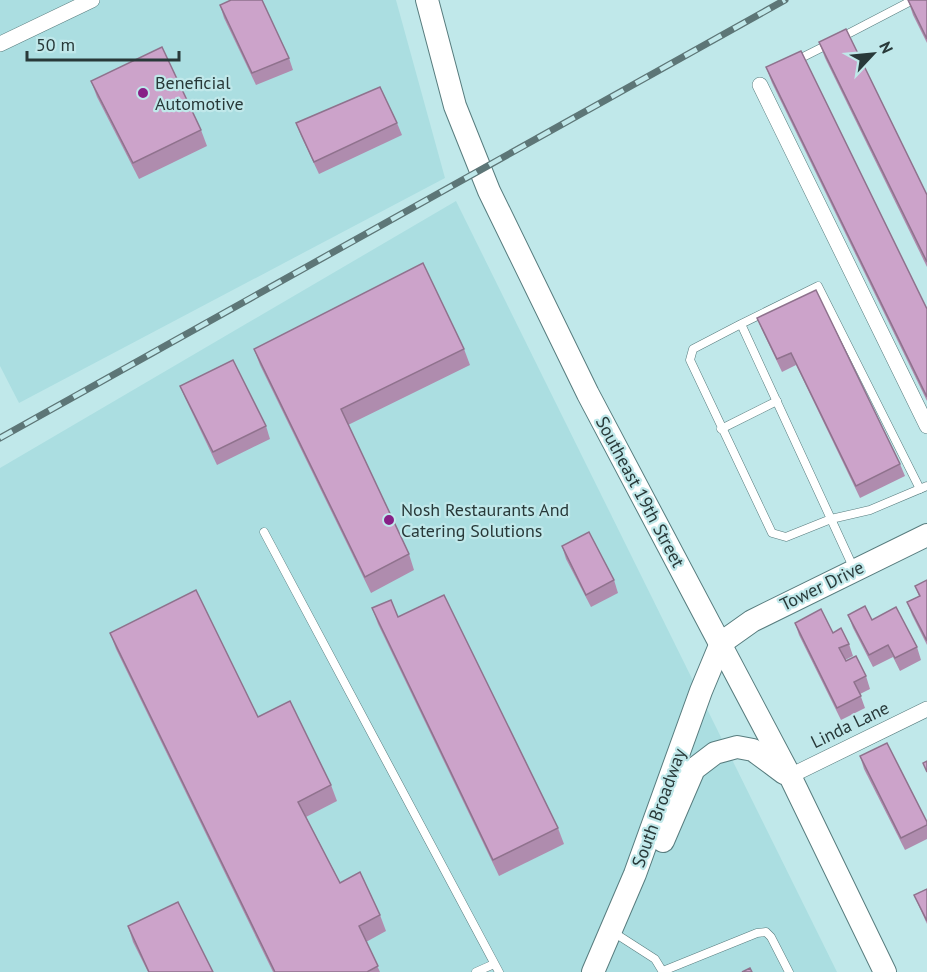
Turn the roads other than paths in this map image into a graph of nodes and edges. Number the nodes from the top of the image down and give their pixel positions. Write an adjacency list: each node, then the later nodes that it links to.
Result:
1 (92, 0): 4 (street)
2 (427, 0): 16 (main road, Southeast 19th Street)
3 (913, 0): 5 (lane)
4 (0, 44)
5 (789, 65)
6 (764, 80): 9 (street)
7 (741, 324): 8 (lane); 10 (lane); 11 (lane)
8 (777, 401): 10 (lane); 12 (lane)
9 (927, 426)
10 (721, 429): 12 (lane)
11 (923, 488): 12 (lane)
12 (831, 519): 15 (lane)
13 (264, 532): 20 (lane)
14 (927, 535): 15 (main road, Tower Drive)
15 (854, 570): 16 (main road, Tower Drive)
16 (721, 643): 18 (main road, Southeast 19th Street); 19 (main road, South Broadway)
17 (927, 709): 18 (street, Linda Lane)
18 (790, 776): 19 (main road); 26 (main road, Southeast 19th Street)
19 (613, 928): 21 (lane); 24 (main road, South Broadway)
20 (494, 964): 22 (lane); 23 (lane)
21 (663, 971): 25 (lane)
22 (476, 972)
23 (499, 972)
24 (593, 972)
25 (789, 972)
26 (885, 972)

